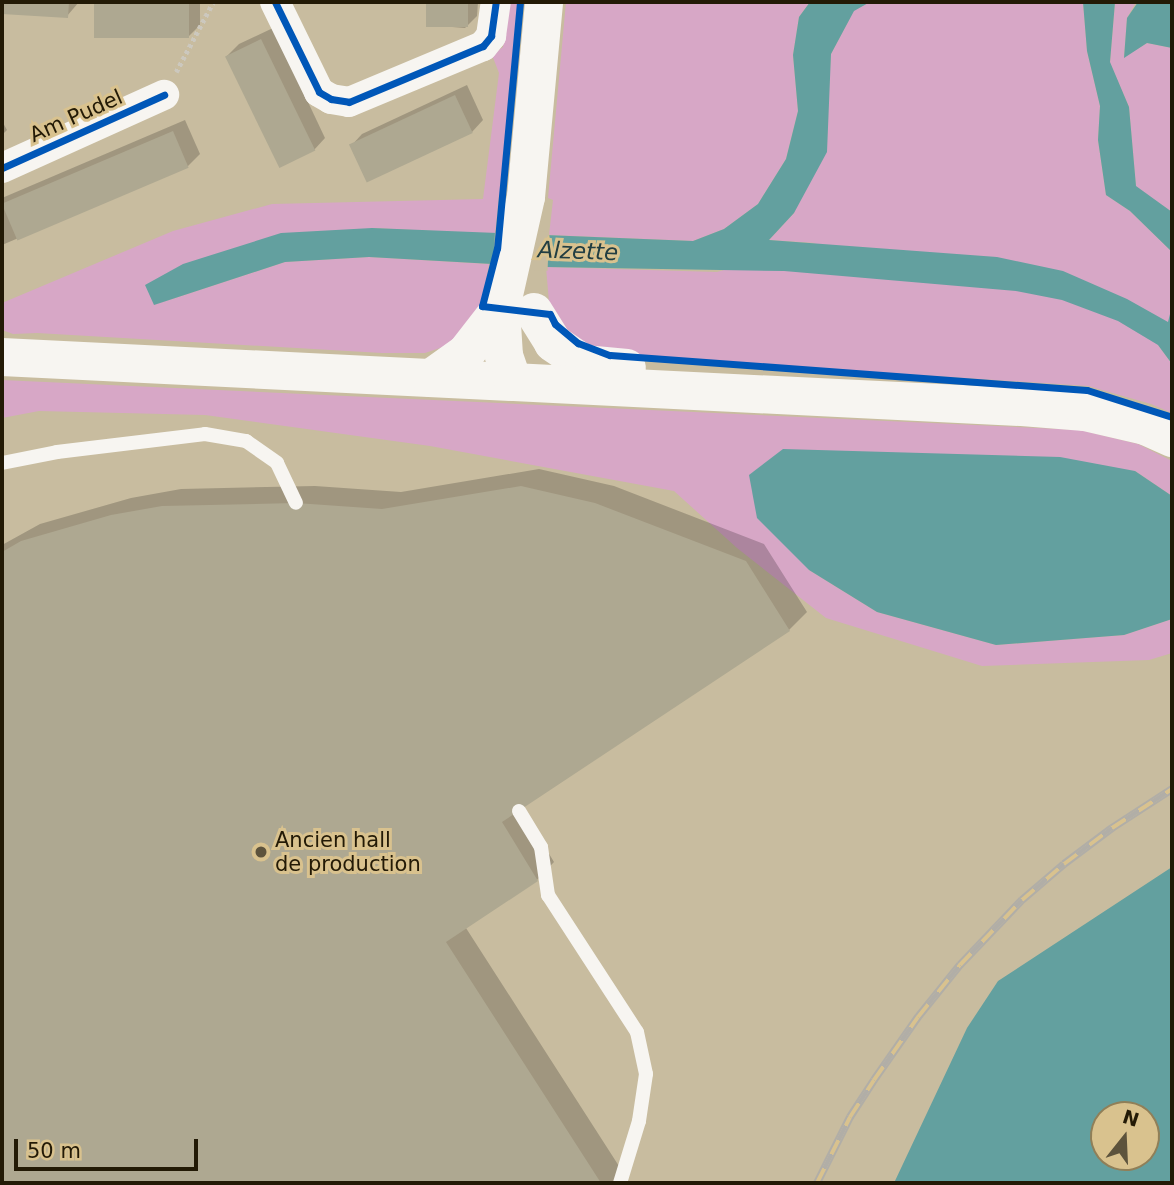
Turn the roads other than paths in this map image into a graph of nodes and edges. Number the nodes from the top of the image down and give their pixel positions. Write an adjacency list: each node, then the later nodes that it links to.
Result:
1 (275, 2): 2 (street)
2 (496, 2)
3 (544, 2): 6 (main road)
4 (164, 95): 5 (street, Am Pudel)
5 (2, 168)
6 (517, 310): 8 (main road); 9 (main road); 10 (main road)
7 (2, 357): 8 (main road)
8 (431, 378): 9 (main road)
9 (513, 382): 10 (main road)
10 (755, 394): 11 (main road)
11 (1172, 438)
12 (2, 463): 13 (lane)
13 (296, 503)
14 (519, 811): 15 (lane)
15 (620, 1183)

